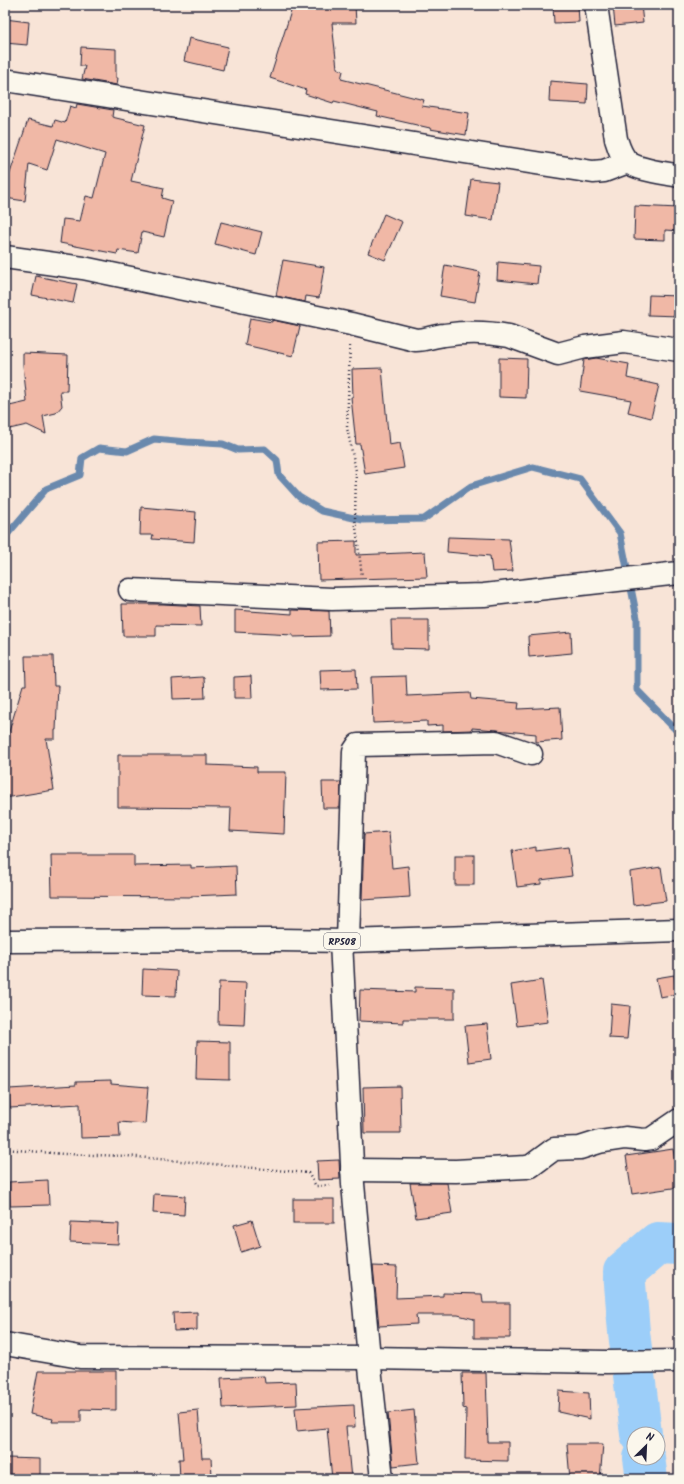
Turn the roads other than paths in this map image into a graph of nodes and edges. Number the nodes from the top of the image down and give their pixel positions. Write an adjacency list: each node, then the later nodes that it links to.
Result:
1 (596, 5): 3 (street)
2 (5, 80): 3 (street)
3 (628, 162): 4 (street)
4 (679, 176)
5 (5, 257): 6 (street)
6 (679, 350)
7 (679, 573): 8 (street)
8 (130, 590)
9 (531, 754): 12 (street)
10 (679, 930): 12 (street, RP508)
11 (5, 941): 12 (street, RP508)
12 (344, 941): 14 (street)
13 (679, 1120): 14 (street)
14 (352, 1177): 16 (street)
15 (5, 1344): 16 (street)
16 (369, 1358): 17 (street); 18 (street)
17 (679, 1361)
18 (382, 1479)

